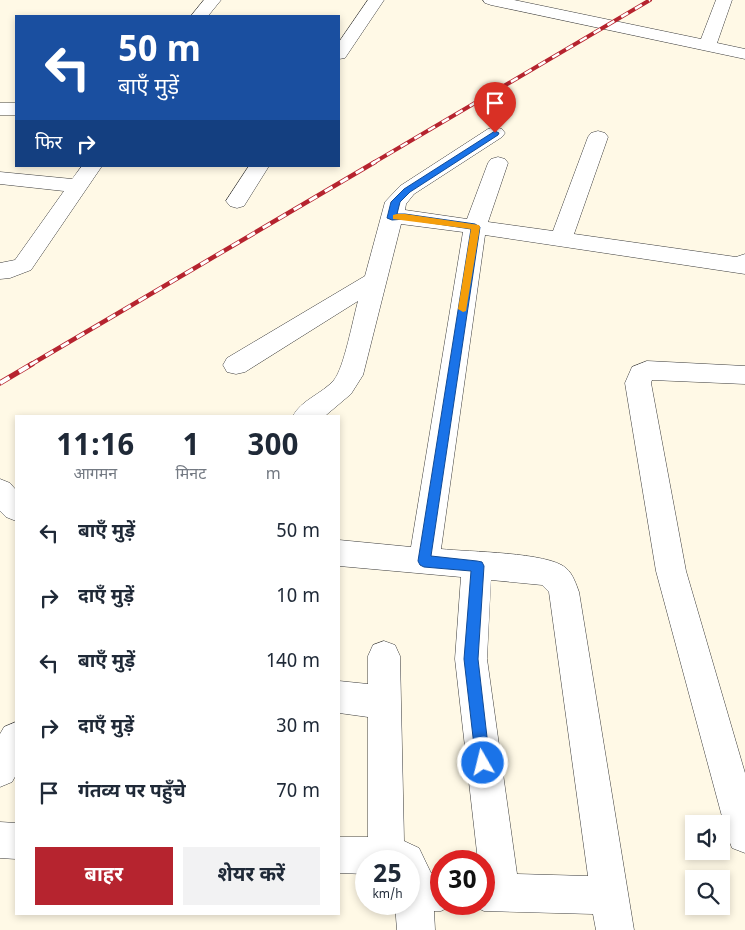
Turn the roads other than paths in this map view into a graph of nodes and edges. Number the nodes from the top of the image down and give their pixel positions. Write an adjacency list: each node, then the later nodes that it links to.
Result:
1 (213, 0): 5 (street)
2 (376, 0): 7 (street)
3 (491, 0): 6 (street)
4 (724, 0): 6 (street)
5 (200, 15)
6 (707, 46): 8 (street)
7 (340, 53)
8 (745, 54)
9 (0, 109): 10 (street)
10 (15, 109)
11 (495, 133): 19 (street)
12 (598, 137): 21 (street)
13 (498, 162): 20 (street)
14 (91, 167): 17 (street)
15 (258, 167): 18 (street)
16 (0, 178): 17 (street)
17 (79, 186): 24 (street)
18 (237, 201)
19 (392, 218): 20 (street); 25 (street)
20 (475, 227): 21 (street); 34 (street)
21 (561, 240): 23 (street)
22 (745, 261): 23 (street)
23 (745, 267)
24 (0, 271)
25 (375, 280): 26 (street); 28 (street)
26 (236, 365)
27 (745, 375): 41 (street)
28 (307, 415)
29 (0, 492): 30 (street)
30 (15, 508)
31 (15, 510): 32 (street)
32 (0, 519)
33 (340, 554): 34 (street)
34 (424, 561): 35 (street)
35 (477, 566): 45 (street); 49 (street)
36 (384, 656): 38 (street)
37 (340, 697): 38 (street)
38 (385, 703): 44 (street)
39 (15, 741): 40 (street)
40 (0, 770)
41 (745, 835)
42 (0, 840): 43 (street)
43 (15, 841)
44 (407, 850)
45 (488, 850)
46 (340, 855): 47 (street)
47 (355, 859)
48 (495, 893): 49 (street)
49 (613, 913)
50 (415, 915): 51 (street)
51 (416, 930)

